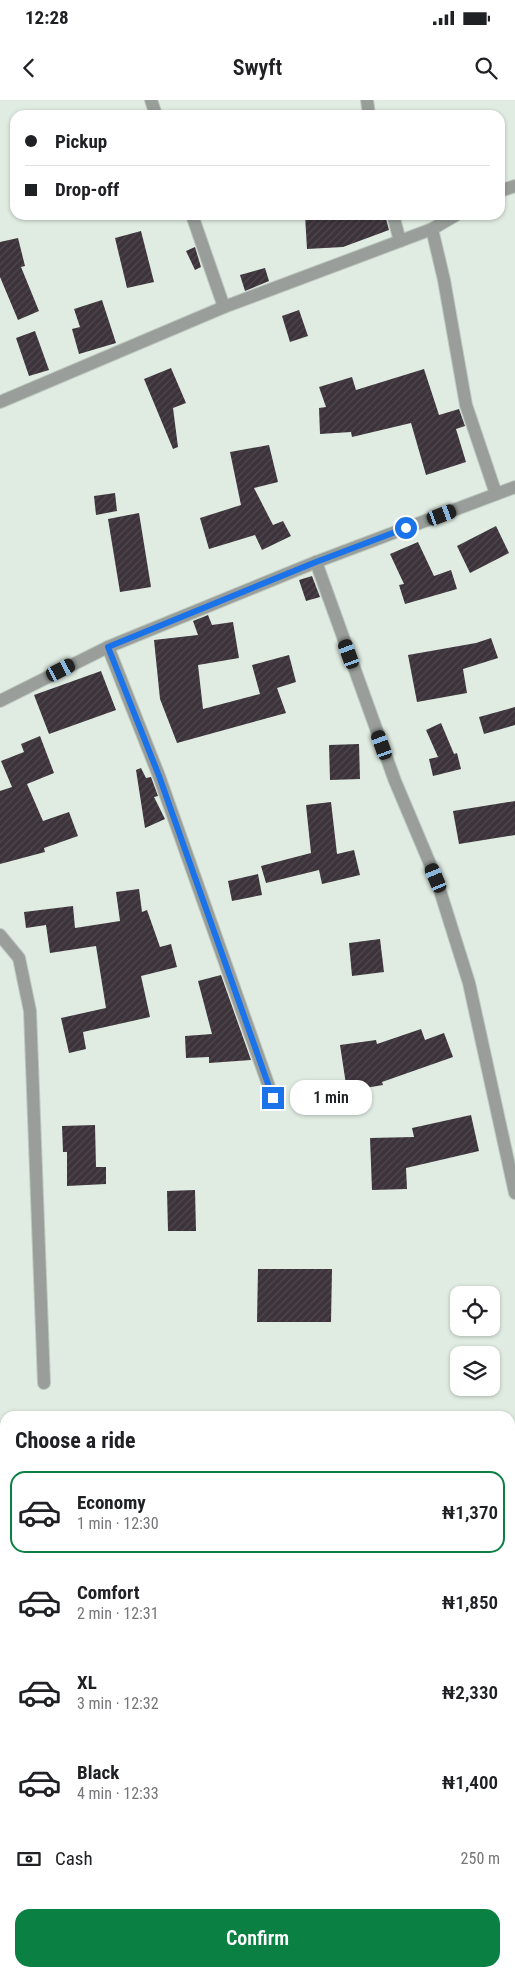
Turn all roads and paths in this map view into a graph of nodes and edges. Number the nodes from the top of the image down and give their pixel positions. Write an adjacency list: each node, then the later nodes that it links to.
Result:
1 (194, 220): 6 (street)
2 (394, 220): 5 (street)
3 (447, 220): 4 (street)
4 (432, 229): 5 (street); 9 (street)
5 (400, 241): 6 (street)
6 (224, 306): 7 (street)
7 (0, 402)
8 (513, 492): 9 (street)
9 (496, 494): 10 (street)
10 (316, 562): 11 (street); 15 (street)
11 (108, 647): 12 (street); 14 (street)
12 (0, 701)
13 (0, 935): 16 (street)
14 (273, 1098)
15 (515, 1193)
16 (44, 1383)

